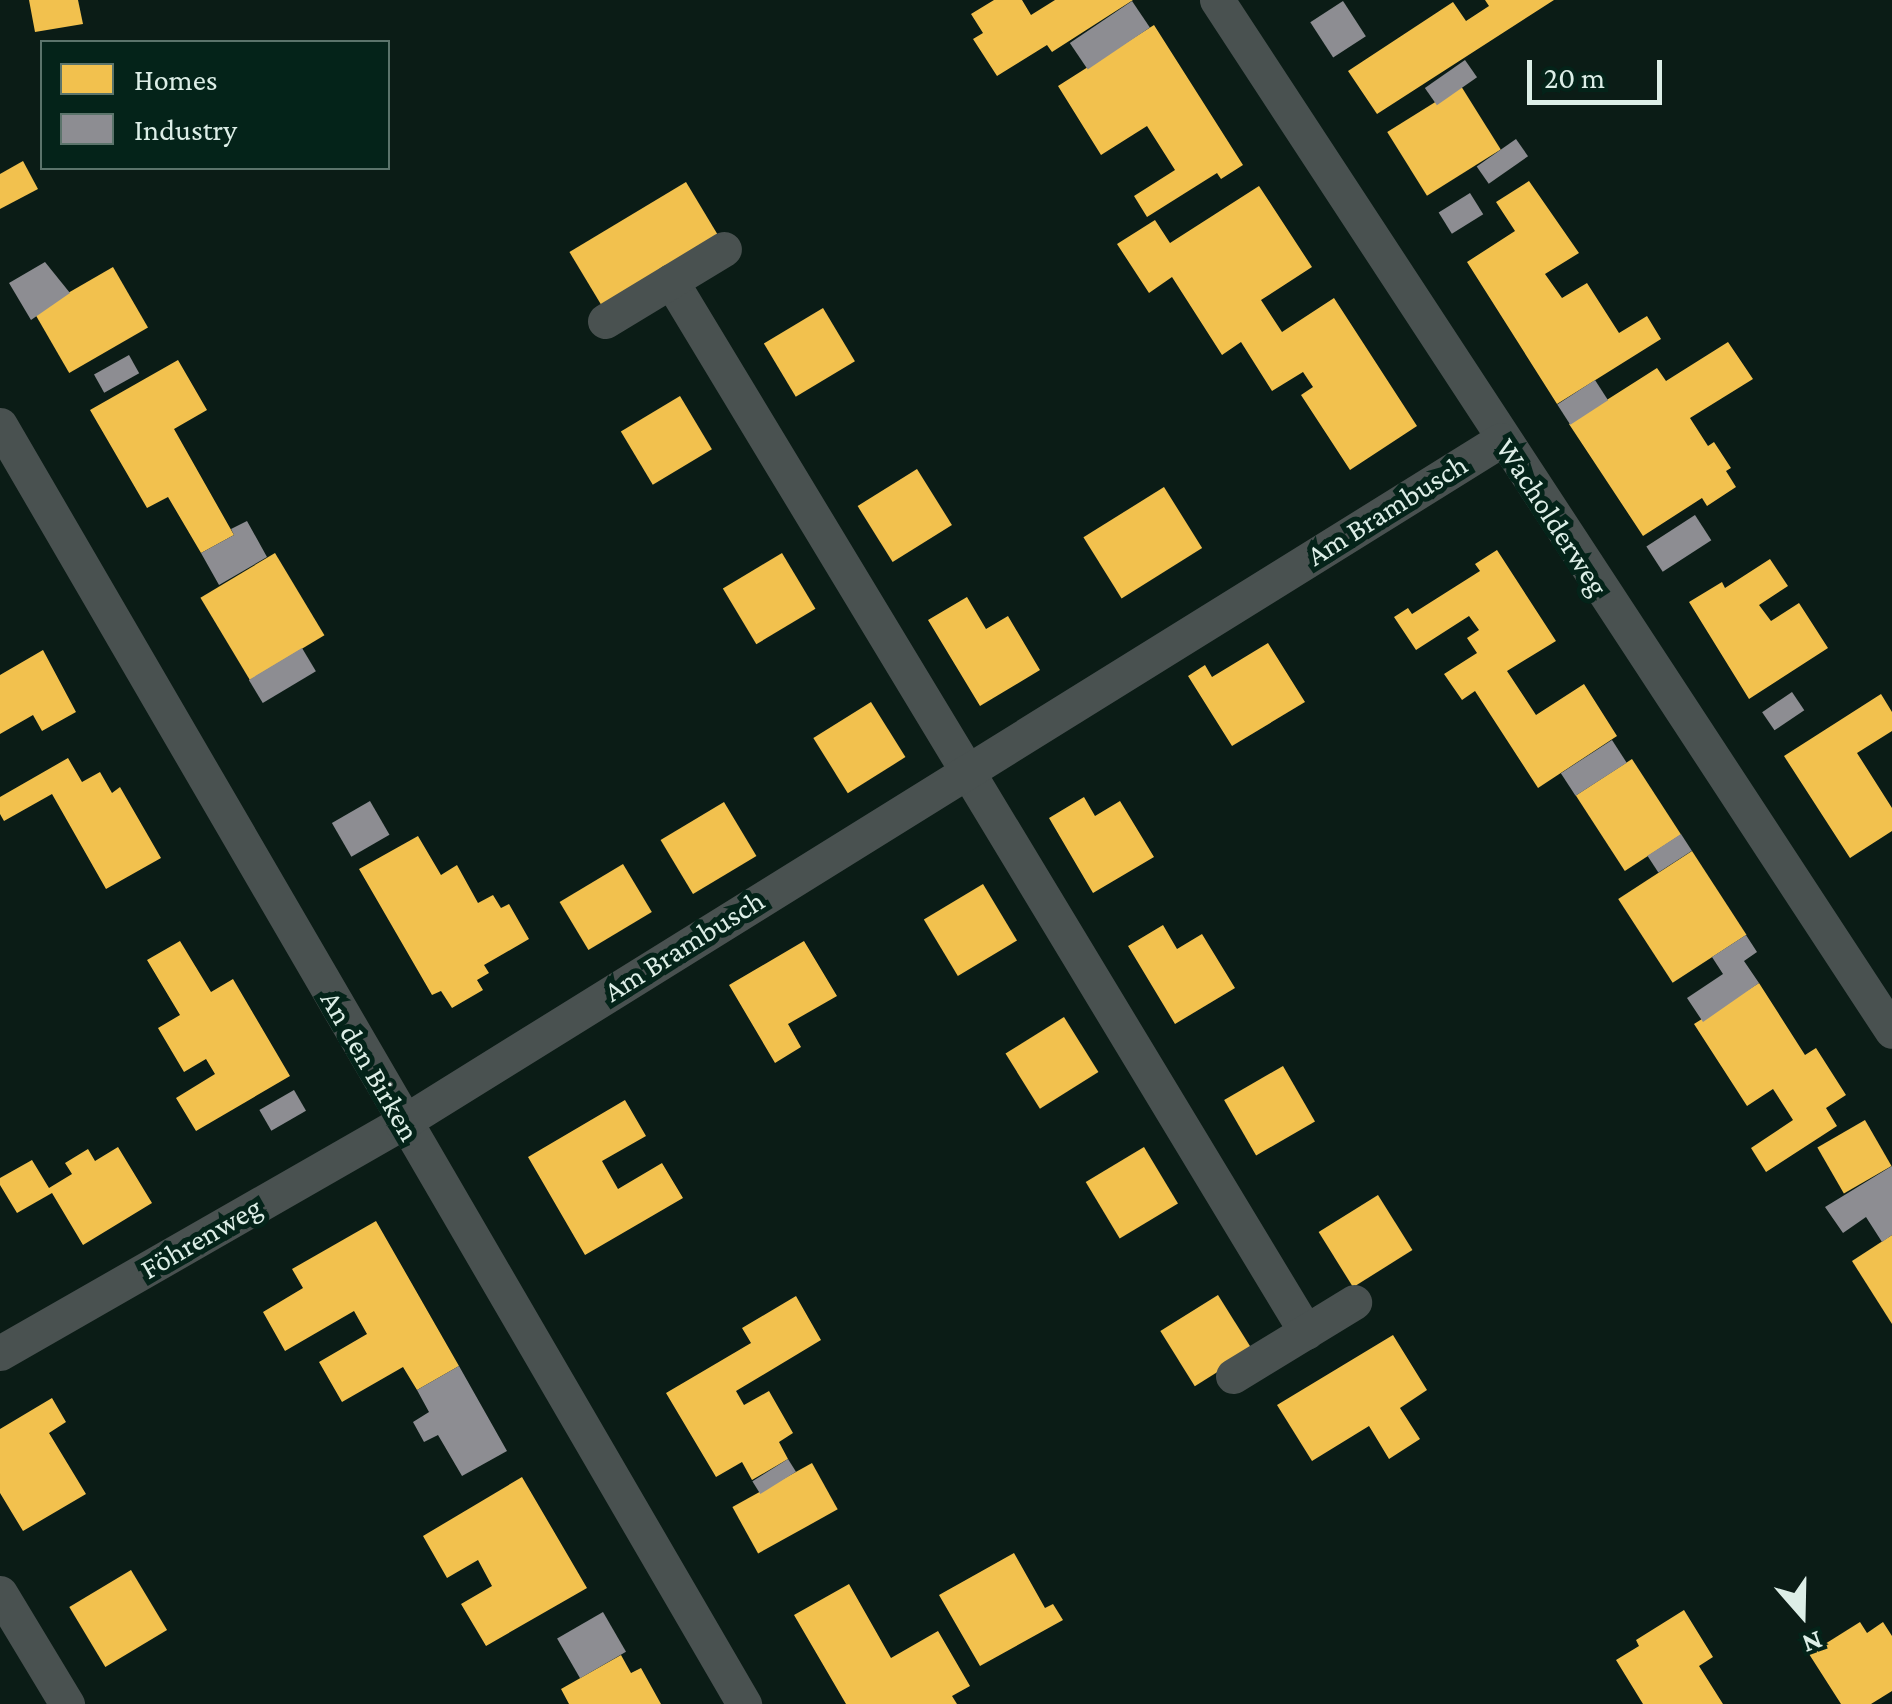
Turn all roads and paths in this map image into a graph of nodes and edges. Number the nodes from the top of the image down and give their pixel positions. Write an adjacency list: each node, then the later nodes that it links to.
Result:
1 (1217, 0): 6 (street, Wacholderweg)
2 (724, 249): 3 (street)
3 (671, 281): 4 (street); 7 (street)
4 (604, 321)
5 (0, 425): 9 (street, An den Birken)
6 (1501, 440): 7 (street, Am Brambusch); 8 (street, Wacholderweg)
7 (967, 770): 9 (street, Am Brambusch); 11 (street)
8 (1892, 1032)
9 (402, 1122): 12 (street, Föhrenweg); 16 (street, An den Birken)
10 (1354, 1302): 11 (street)
11 (1306, 1332): 13 (street)
12 (0, 1354)
13 (1233, 1376)
14 (0, 1593): 15 (street)
15 (67, 1704)
16 (744, 1704)

